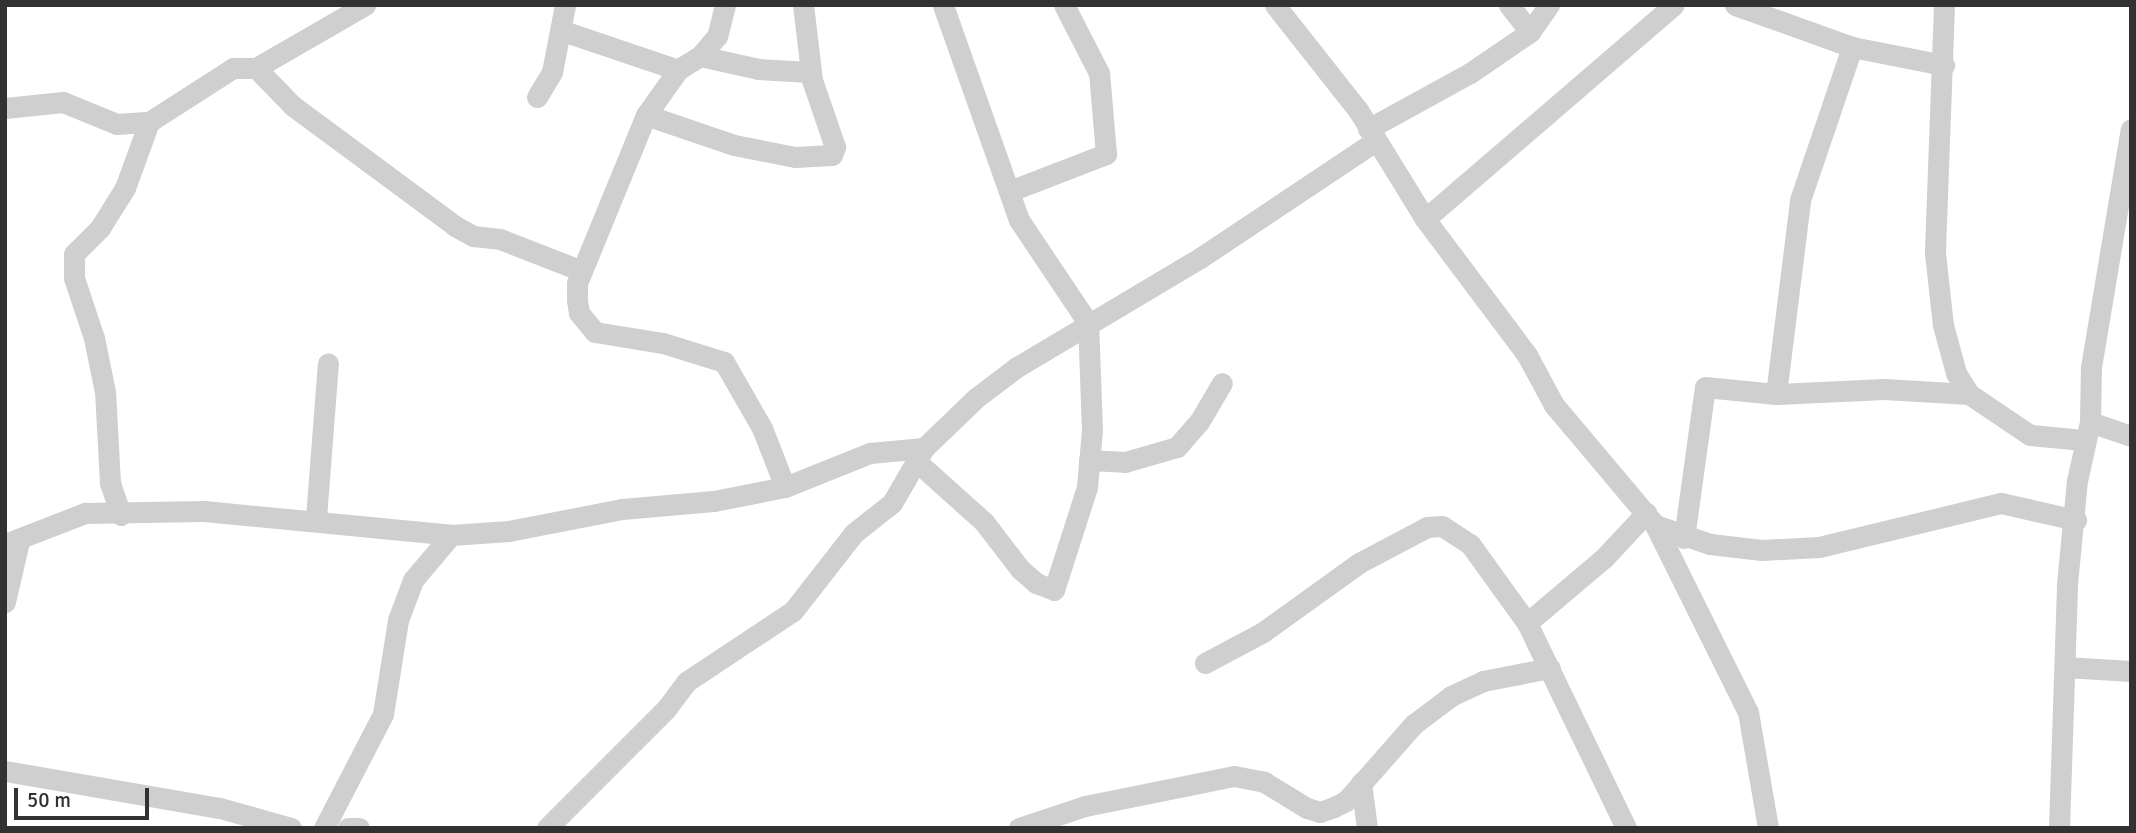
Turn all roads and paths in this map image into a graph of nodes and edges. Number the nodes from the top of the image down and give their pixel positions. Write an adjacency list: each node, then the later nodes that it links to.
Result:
1 (365, 5): 18 (street)
2 (565, 5): 13 (street)
3 (725, 5): 16 (street)
4 (803, 5): 20 (street)
5 (943, 5): 27 (street)
6 (1064, 5): 27 (street)
7 (1275, 5): 26 (street)
8 (1509, 5): 14 (street)
9 (1549, 5): 14 (street)
10 (1674, 5): 28 (street)
11 (1735, 5): 15 (street)
12 (1944, 5): 17 (street)
13 (563, 31): 19 (street); 21 (street)
14 (1530, 33): 26 (street)
15 (1852, 47): 17 (street); 33 (street)
16 (700, 56): 19 (street); 20 (street)
17 (1944, 65): 34 (street)
18 (256, 68): 24 (street); 29 (street)
19 (678, 71): 23 (street)
20 (810, 72): 23 (street)
21 (537, 97)
22 (5, 108): 24 (street)
23 (646, 115): 29 (street)
24 (149, 122): 40 (street)
25 (2131, 129): 35 (street)
26 (1371, 135): 28 (street); 30 (street)
27 (1010, 191): 30 (street)
28 (1425, 219): 42 (street)
29 (582, 271): 39 (street)
30 (1088, 323): 37 (street); 38 (street)
31 (328, 363): 41 (street)
32 (1222, 383): 38 (street)
33 (1776, 394): 34 (street); 45 (street)
34 (1969, 394): 35 (street)
35 (2087, 431): 36 (street); 43 (street)
36 (2131, 436)
37 (920, 454): 38 (street); 39 (street); 59 (street)
38 (1089, 460)
39 (785, 487): 44 (street)
40 (121, 515): 41 (street); 46 (street)
41 (316, 518): 44 (street)
42 (1651, 519): 45 (street); 48 (street); 63 (street)
43 (2076, 520): 45 (street); 50 (street)
44 (451, 534): 56 (street)
45 (1684, 538)
46 (12, 542): 47 (street)
47 (5, 601)
48 (1527, 623): 49 (street); 51 (street)
49 (1205, 663)
50 (2066, 667): 52 (street); 64 (street)
51 (1550, 668): 54 (street); 62 (street)
52 (2131, 671)
53 (5, 771): 55 (street)
54 (1361, 783): 60 (street); 61 (street)
55 (291, 828)
56 (324, 828)
57 (348, 828): 58 (street)
58 (359, 828)
59 (547, 828)
60 (1019, 828)
61 (1367, 828)
62 (1626, 828)
63 (1768, 828)
64 (2059, 828)

